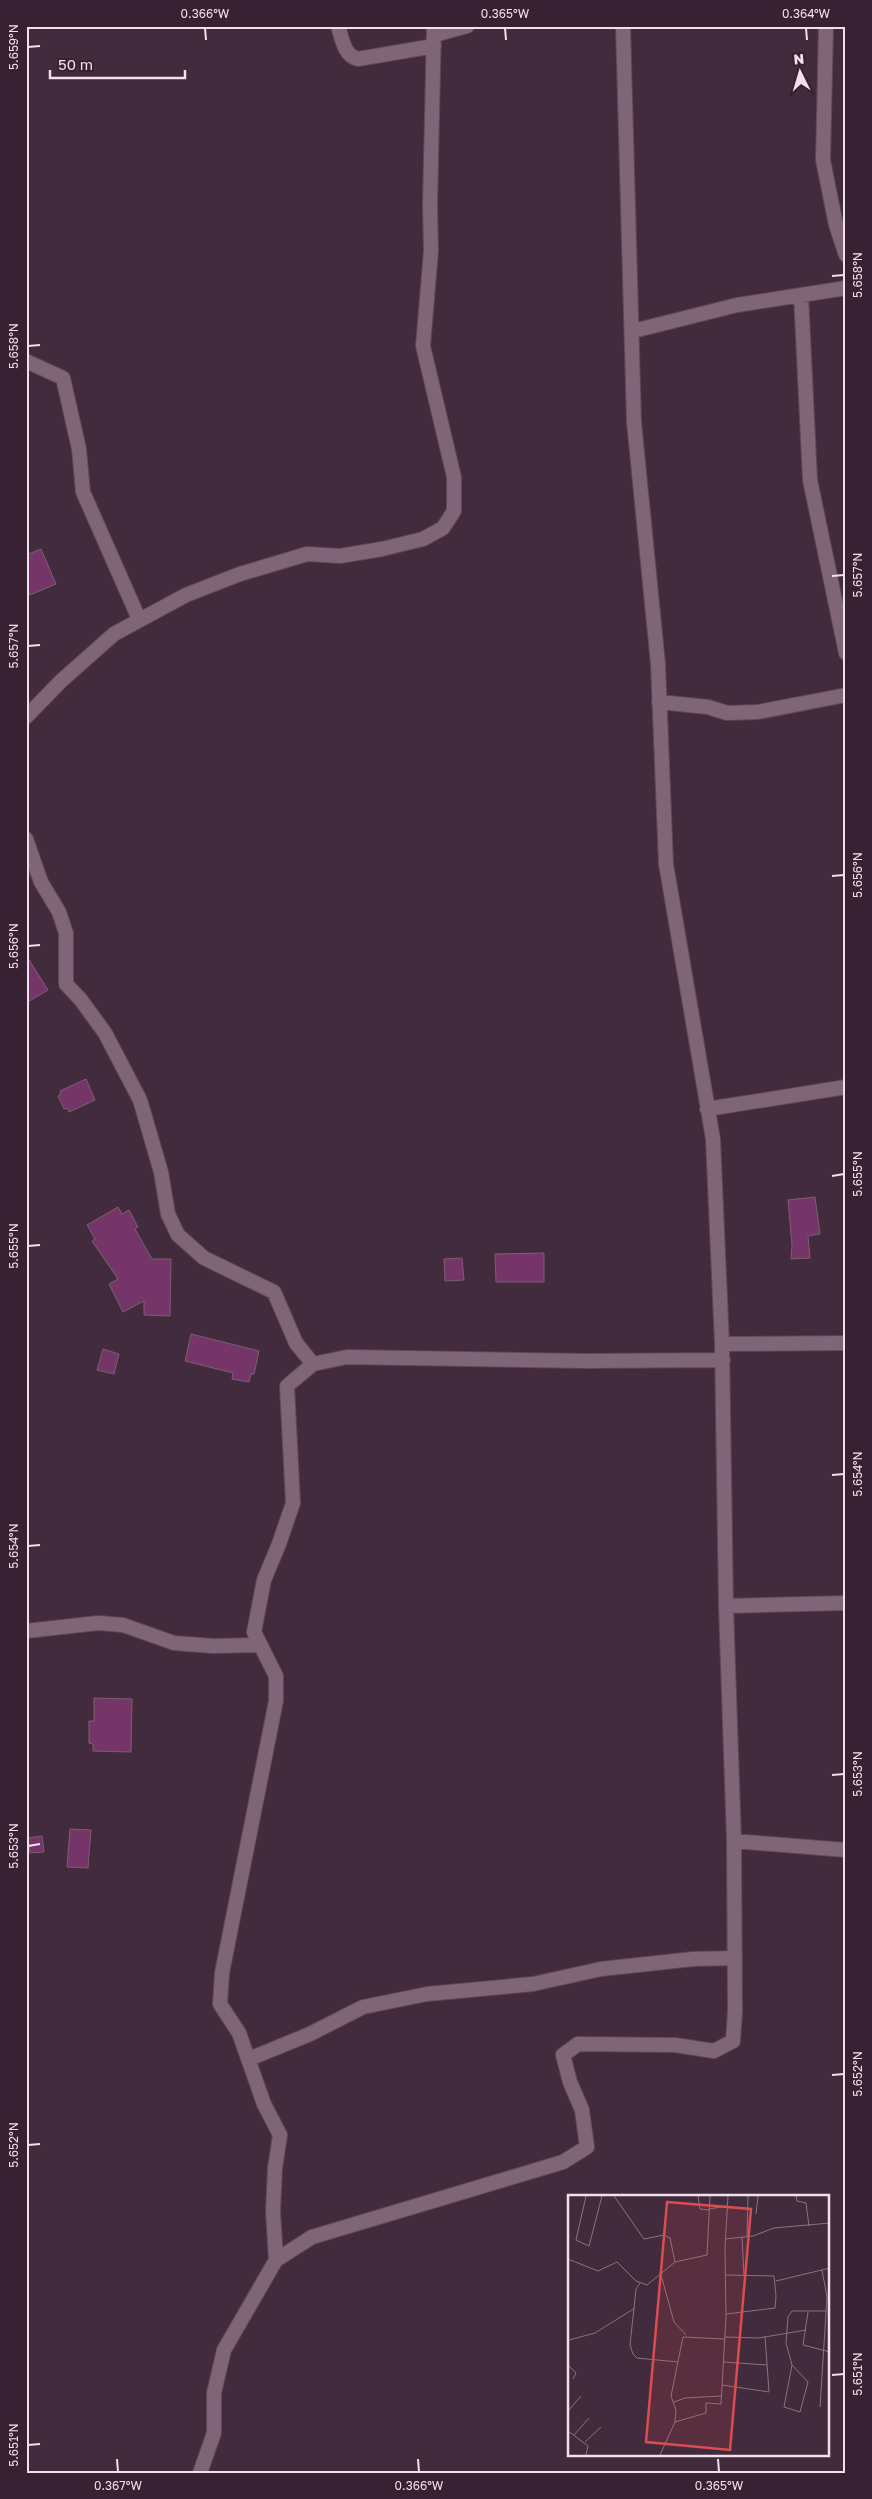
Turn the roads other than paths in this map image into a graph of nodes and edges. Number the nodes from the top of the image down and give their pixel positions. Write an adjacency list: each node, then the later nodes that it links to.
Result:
1 (338, 26): 5 (street)
2 (467, 26): 5 (street)
3 (624, 26): 9 (street)
4 (826, 26): 6 (street)
5 (434, 36): 11 (street)
6 (846, 254)
7 (846, 288): 8 (street)
8 (800, 295): 9 (street); 12 (street)
9 (633, 331): 14 (street)
10 (26, 361): 11 (street)
11 (139, 619): 15 (street)
12 (846, 652)
13 (846, 695): 14 (street)
14 (659, 702): 18 (street)
15 (26, 717)
16 (26, 839): 22 (street)
17 (846, 1087): 18 (street)
18 (708, 1109): 20 (street)
19 (846, 1343): 20 (street)
20 (722, 1344): 21 (street)
21 (723, 1360): 22 (street); 24 (street)
22 (313, 1364): 26 (street)
23 (846, 1603): 24 (street)
24 (726, 1606): 27 (street)
25 (26, 1630): 26 (street)
26 (260, 1645): 30 (street)
27 (734, 1841): 28 (street); 29 (street)
28 (846, 1850)
29 (735, 1958): 30 (street); 31 (street)
30 (249, 2059): 31 (street)
31 (276, 2260): 32 (street)
32 (200, 2473)

